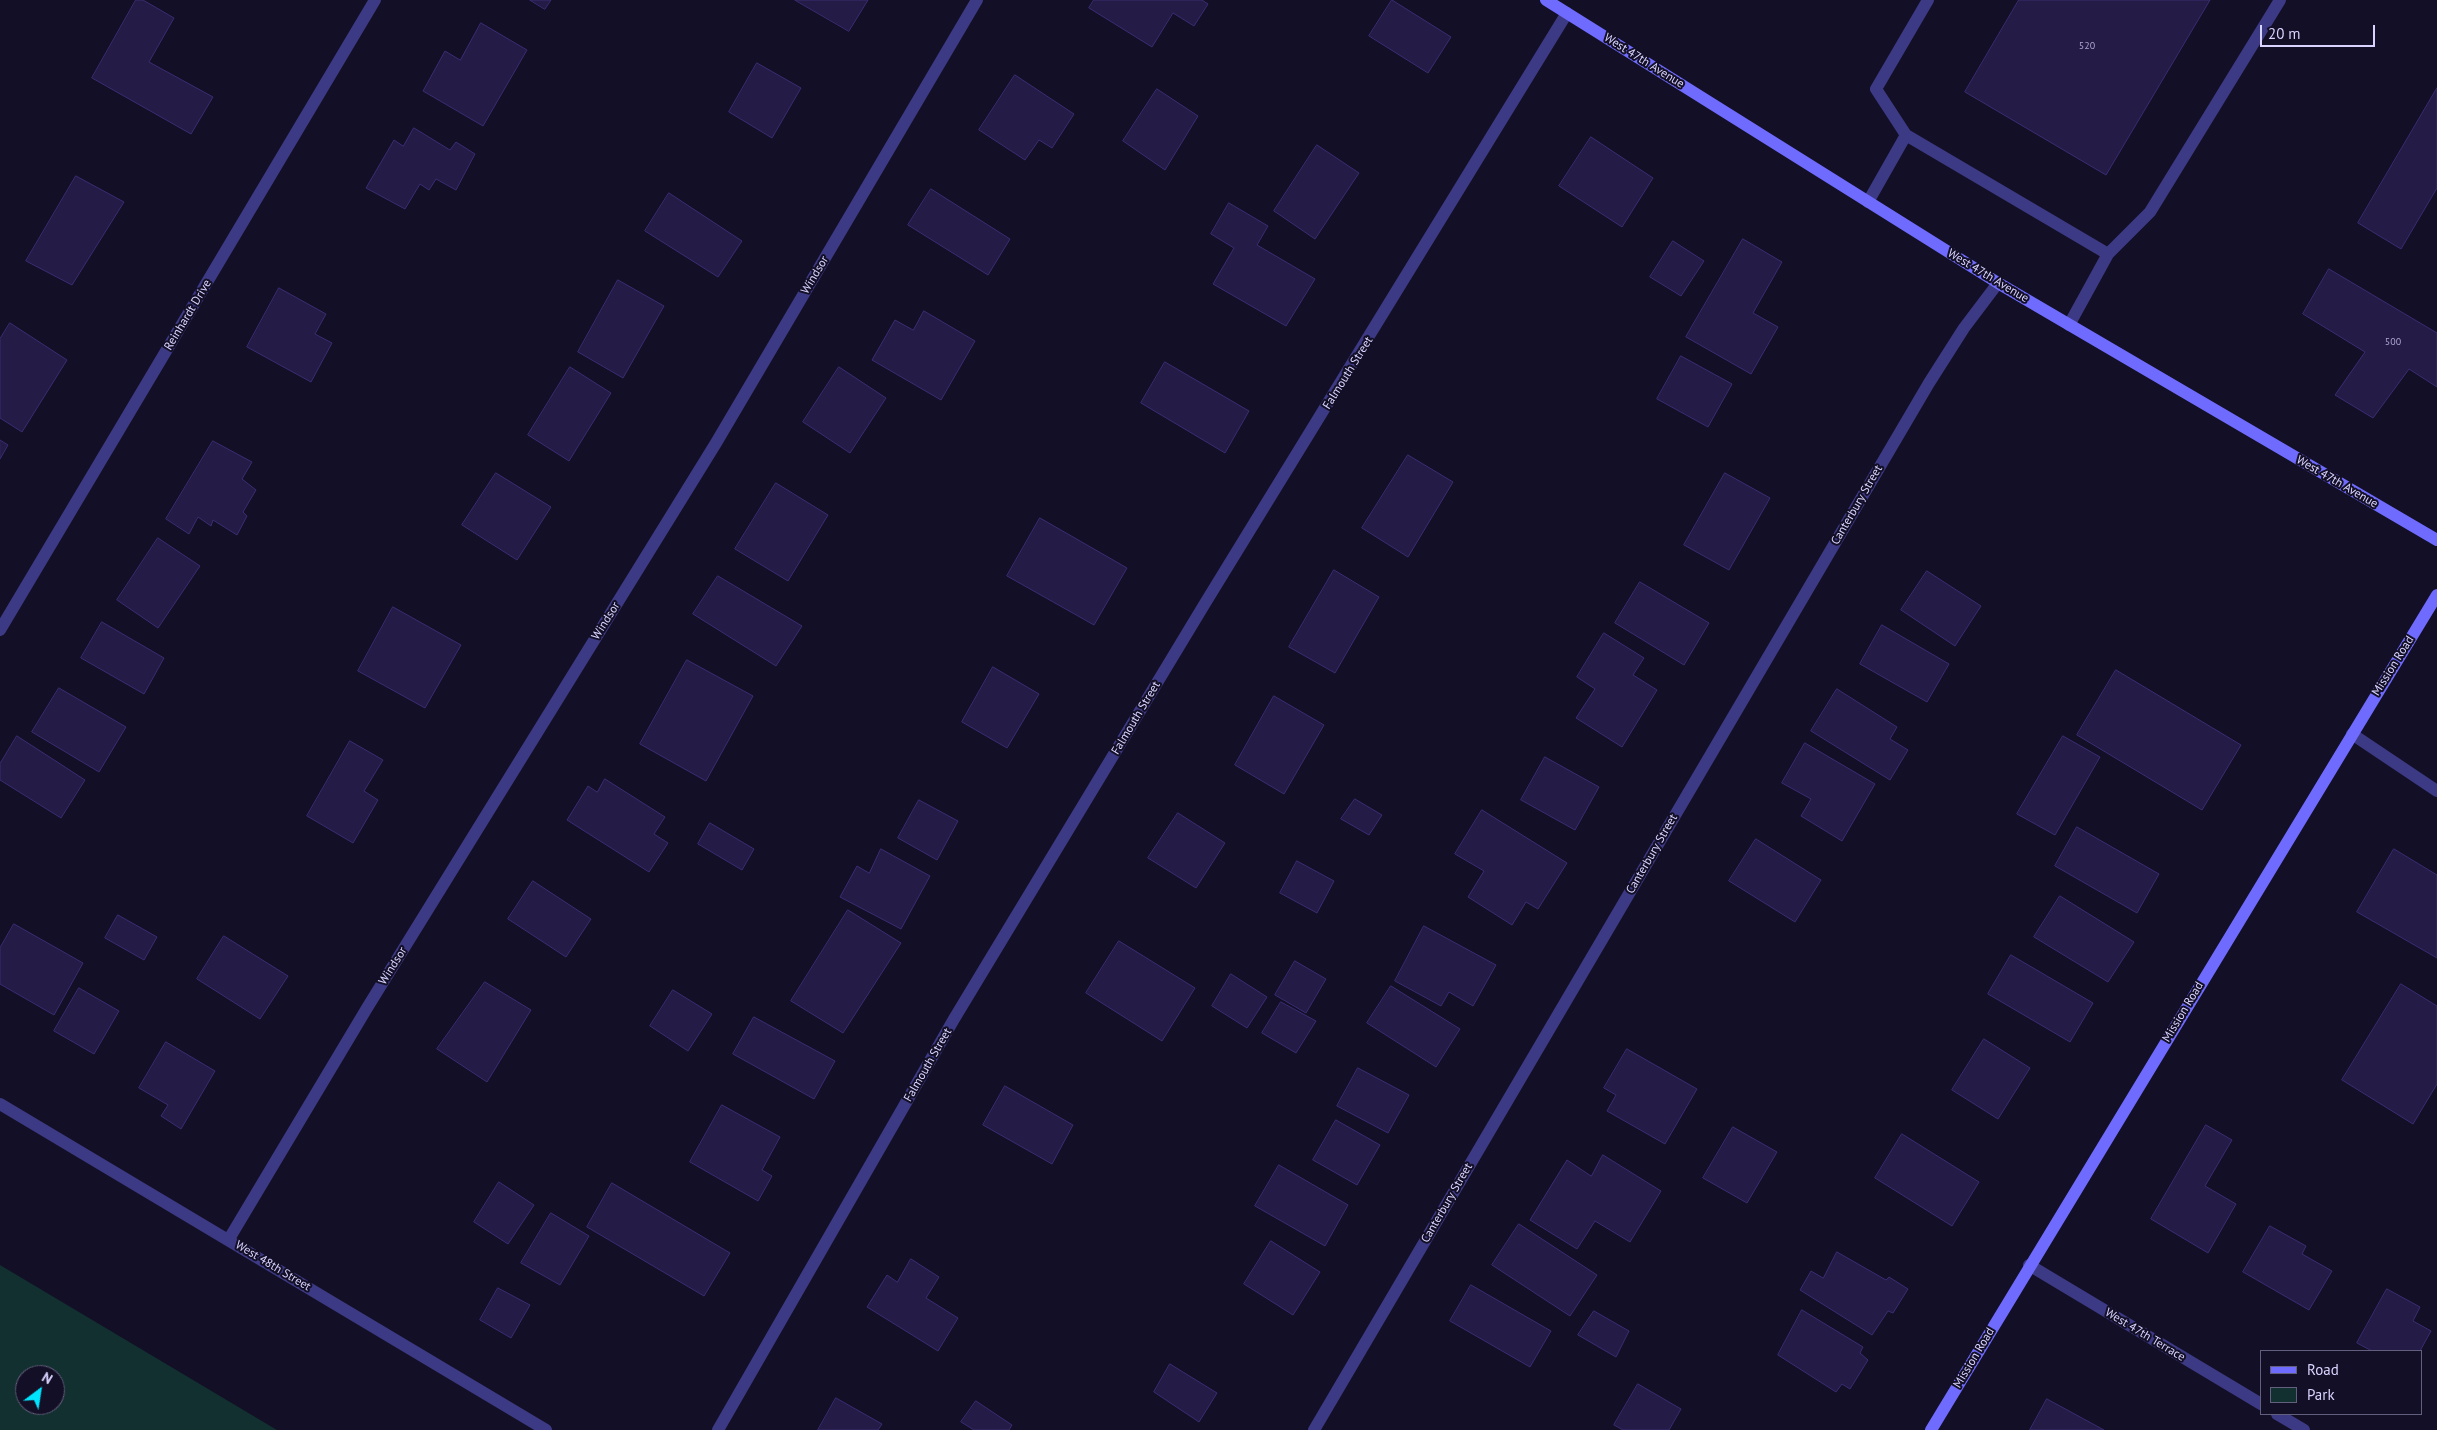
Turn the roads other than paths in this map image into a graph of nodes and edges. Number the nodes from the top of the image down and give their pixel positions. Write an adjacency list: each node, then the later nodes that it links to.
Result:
1 (375, 0): 14 (street, Reinhardt Drive)
2 (977, 0): 18 (street, Windsor)
3 (1546, 0): 6 (street, West 47th Avenue)
4 (1928, 0): 7 (street)
5 (2280, 0): 9 (street)
6 (1568, 13): 8 (street, West 47th Avenue); 23 (street, Falmouth Street)
7 (1906, 135): 8 (street); 9 (street)
8 (1868, 202): 10 (street, West 47th Avenue)
9 (2108, 254): 11 (street)
10 (1998, 283): 11 (street, West 47th Avenue); 24 (street, Canterbury Street)
11 (2069, 325): 12 (street, West 47th Avenue)
12 (2437, 540)
13 (2437, 595): 15 (street, Mission Road)
14 (0, 630)
15 (2352, 734): 16 (street); 19 (street, Mission Road)
16 (2437, 791)
17 (0, 1104): 18 (street, West 48th Street)
18 (228, 1239): 22 (street, West 48th Street)
19 (2029, 1265): 20 (street, West 47th Terrace); 25 (street, Mission Road)
20 (2260, 1403)
21 (2279, 1415): 26 (street)
22 (546, 1430)
23 (718, 1430)
24 (1314, 1430)
25 (1931, 1430)
26 (2304, 1430)

